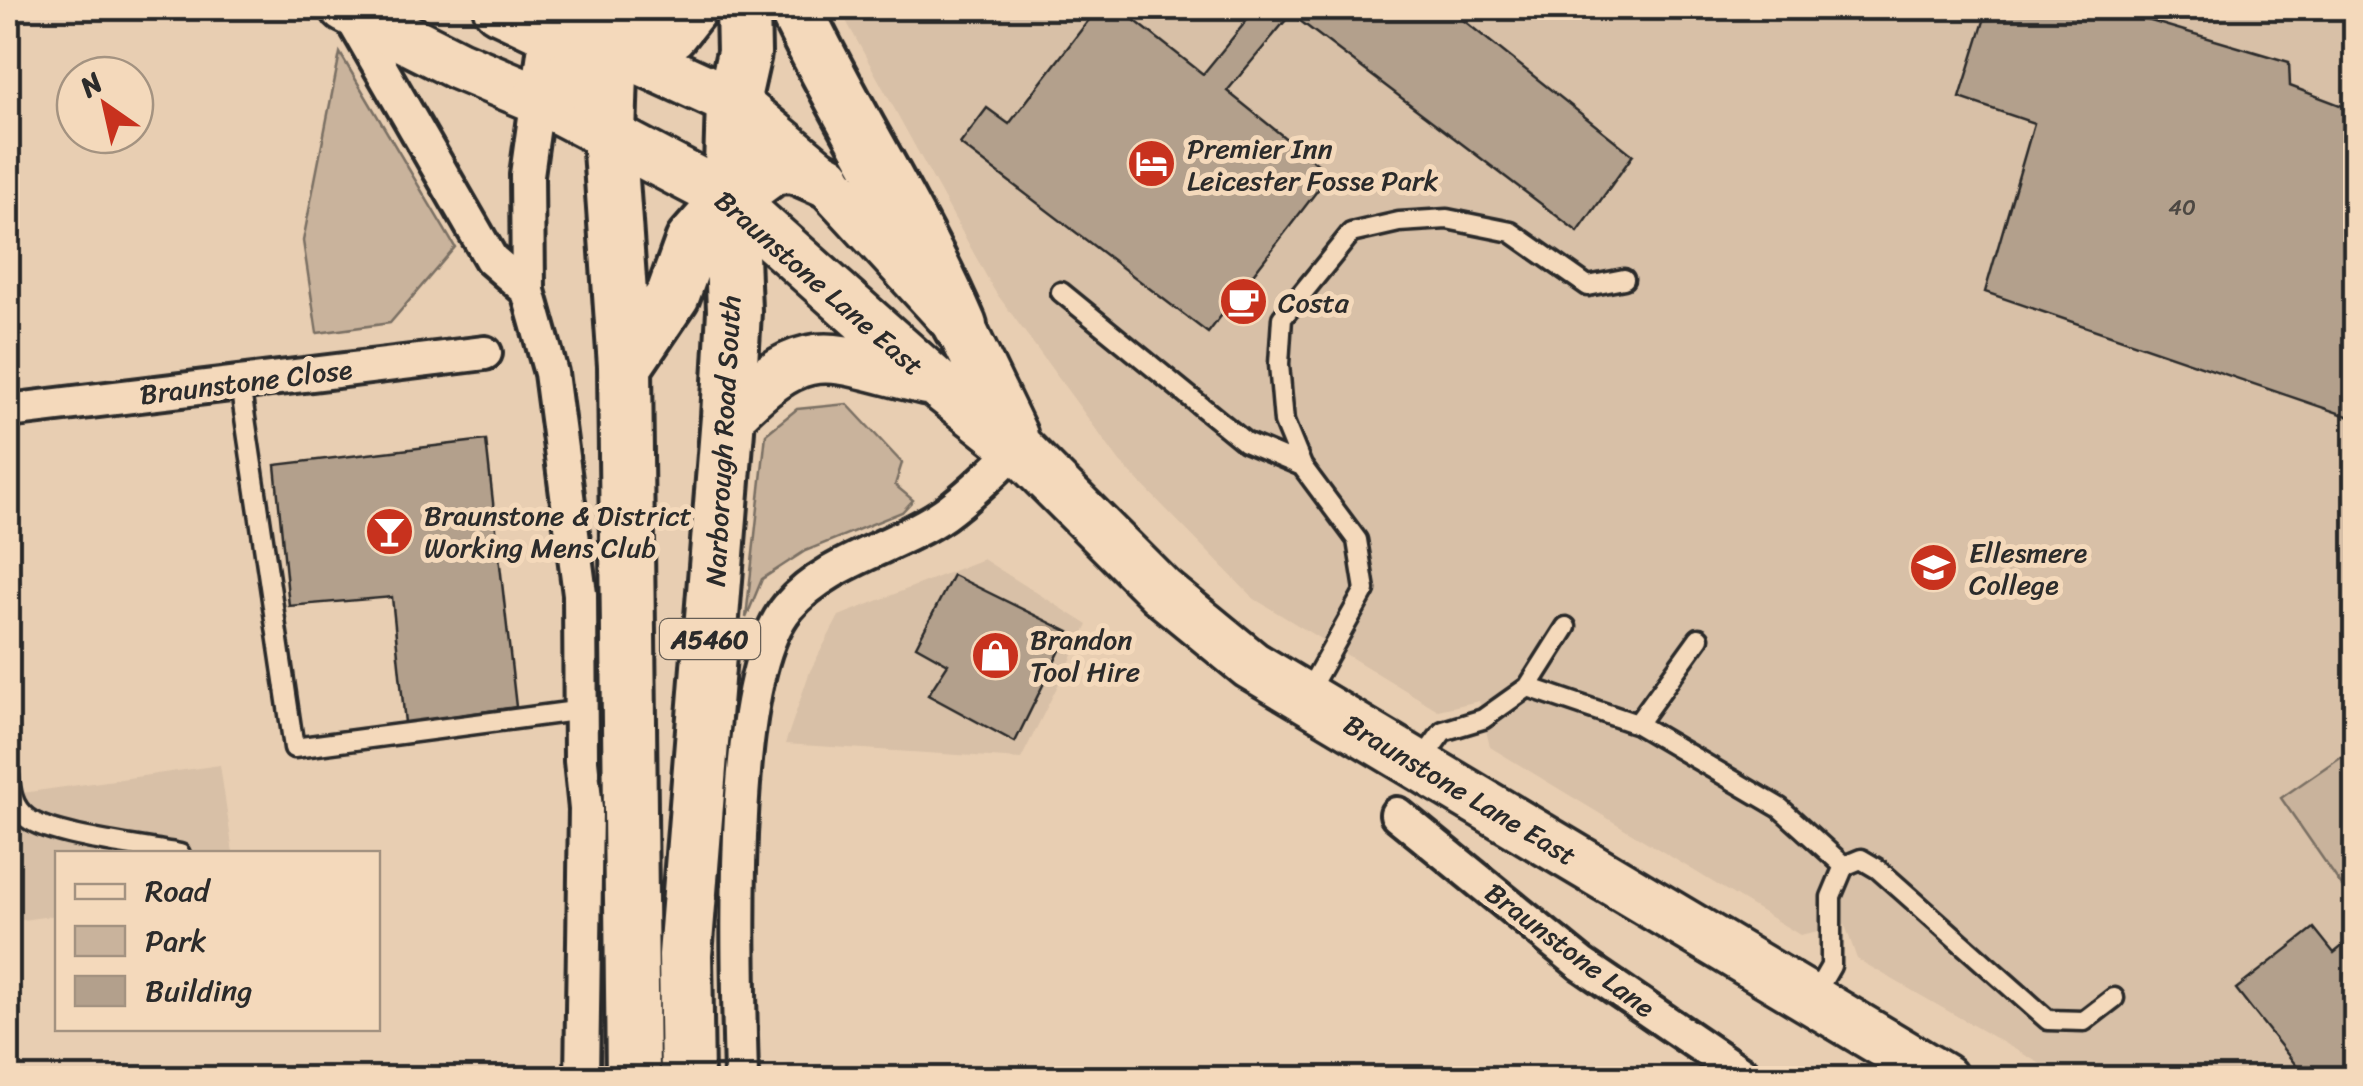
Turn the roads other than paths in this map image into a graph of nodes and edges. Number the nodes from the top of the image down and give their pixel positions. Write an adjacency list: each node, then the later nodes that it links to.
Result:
1 (498, 8): 7 (street)
2 (690, 8): 6 (main road)
3 (743, 8): 9 (main road, A5460)
4 (795, 8): 16 (main road)
5 (347, 10): 8 (street); 14 (street)
6 (611, 26): 7 (street); 8 (main road); 9 (street, Braunstone Lane East); 10 (main road, A5460)
7 (547, 31): 8 (street)
8 (539, 100): 10 (street); 14 (street)
9 (733, 102): 11 (street, Braunstone Lane East); 12 (main road, Narborough Road South / A5460)
10 (609, 136): 12 (street, Braunstone Lane East); 18 (main road, A5460)
11 (826, 180): 12 (main road); 16 (street, Braunstone Lane East)
12 (730, 199): 18 (main road); 19 (street, Braunstone Lane East); 22 (main road, Narborough Road South / A5460)
13 (1624, 279): 24 (lane)
14 (528, 291): 30 (street)
15 (1060, 292): 24 (lane)
16 (960, 326): 23 (street, Braunstone Lane East)
17 (484, 353): 20 (street, Braunstone Close)
18 (625, 366): 26 (main road, A5460)
19 (935, 382): 22 (street); 23 (street, Braunstone Lane East)
20 (240, 384): 21 (street, Braunstone Close); 30 (lane)
21 (8, 411)
22 (728, 417): 42 (main road, Narborough Road South / A5460)
23 (1018, 448): 29 (street, Braunstone Lane East); 43 (street)
24 (1302, 466): 29 (lane)
25 (1566, 627): 28 (lane)
26 (626, 630): 32 (street); 41 (main road, A5460)
27 (1700, 638): 31 (lane)
28 (1528, 687): 31 (lane); 33 (lane)
29 (1305, 697): 33 (street, Braunstone Lane East)
30 (583, 710): 32 (street)
31 (1637, 724): 37 (lane)
32 (580, 761): 40 (street)
33 (1419, 765): 39 (street, Braunstone Lane East)
34 (8, 768): 36 (lane)
35 (1396, 814): 44 (street, Braunstone Lane)
36 (165, 851)
37 (1844, 866): 38 (lane); 39 (lane)
38 (2114, 998)
39 (1811, 1000): 45 (street, Braunstone Lane East)
40 (582, 1078)
41 (633, 1078)
42 (687, 1078)
43 (741, 1078)
44 (1748, 1078)
45 (1943, 1078)

